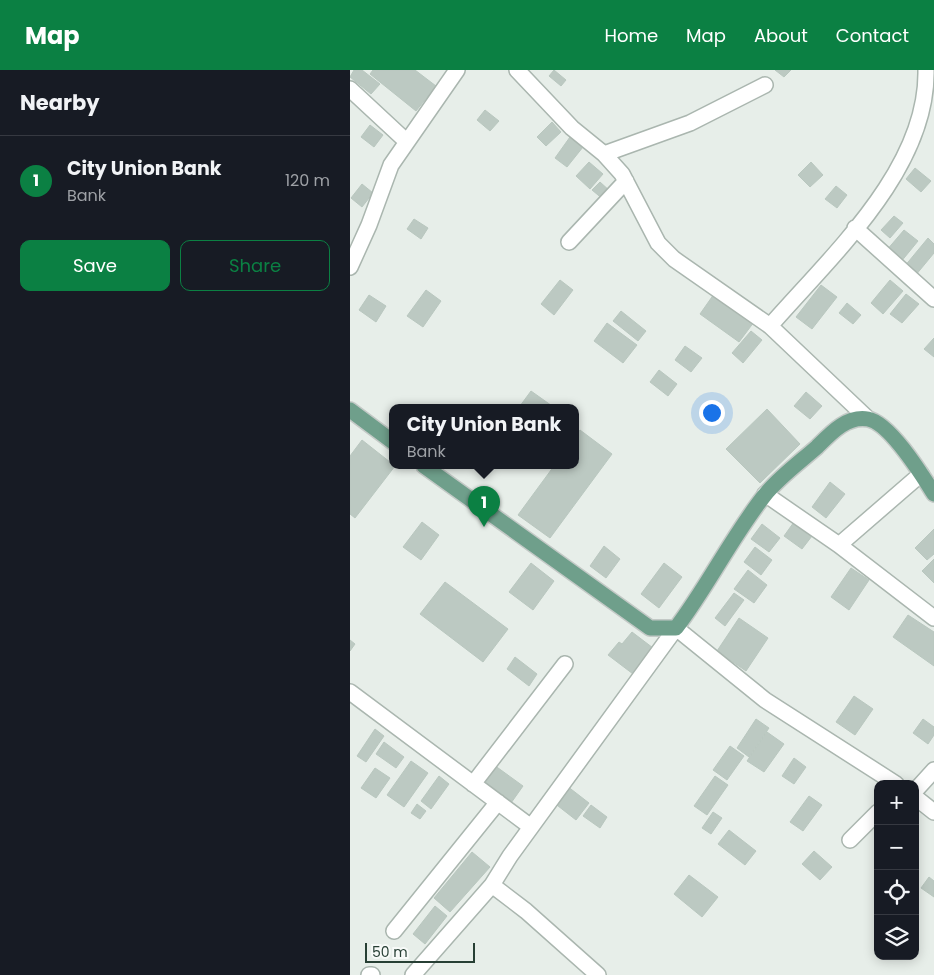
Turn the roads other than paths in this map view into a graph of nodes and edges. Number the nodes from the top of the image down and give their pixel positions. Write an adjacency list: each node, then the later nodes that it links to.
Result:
1 (457, 70): 6 (street)
2 (517, 70): 7 (street)
3 (926, 70): 9 (street)
4 (765, 85): 7 (street)
5 (350, 89): 6 (street)
6 (406, 141): 11 (street)
7 (604, 154): 8 (street)
8 (626, 181): 10 (street); 13 (street)
9 (855, 228): 12 (street); 13 (street)
10 (569, 242)
11 (350, 266)
12 (931, 290)
13 (770, 326): 15 (street)
14 (350, 410): 16 (main road)
15 (868, 418): 18 (main road); 19 (main road)
16 (389, 439)
17 (428, 469): 23 (main road)
18 (921, 474): 20 (main road); 21 (street)
19 (765, 494): 21 (street); 23 (main road)
20 (934, 494)
21 (839, 545): 22 (street)
22 (934, 618)
23 (676, 628): 27 (street); 34 (street)
24 (565, 664): 28 (street)
25 (350, 692): 28 (street)
26 (934, 770): 29 (street)
27 (890, 780)
28 (473, 784): 31 (street)
29 (919, 787)
30 (919, 800): 32 (street)
31 (498, 802): 34 (street); 37 (street)
32 (934, 812)
33 (874, 816): 35 (street)
34 (532, 827): 36 (street)
35 (850, 840)
36 (492, 885): 38 (street); 39 (street)
37 (394, 931)
38 (413, 975)
39 (598, 975)

